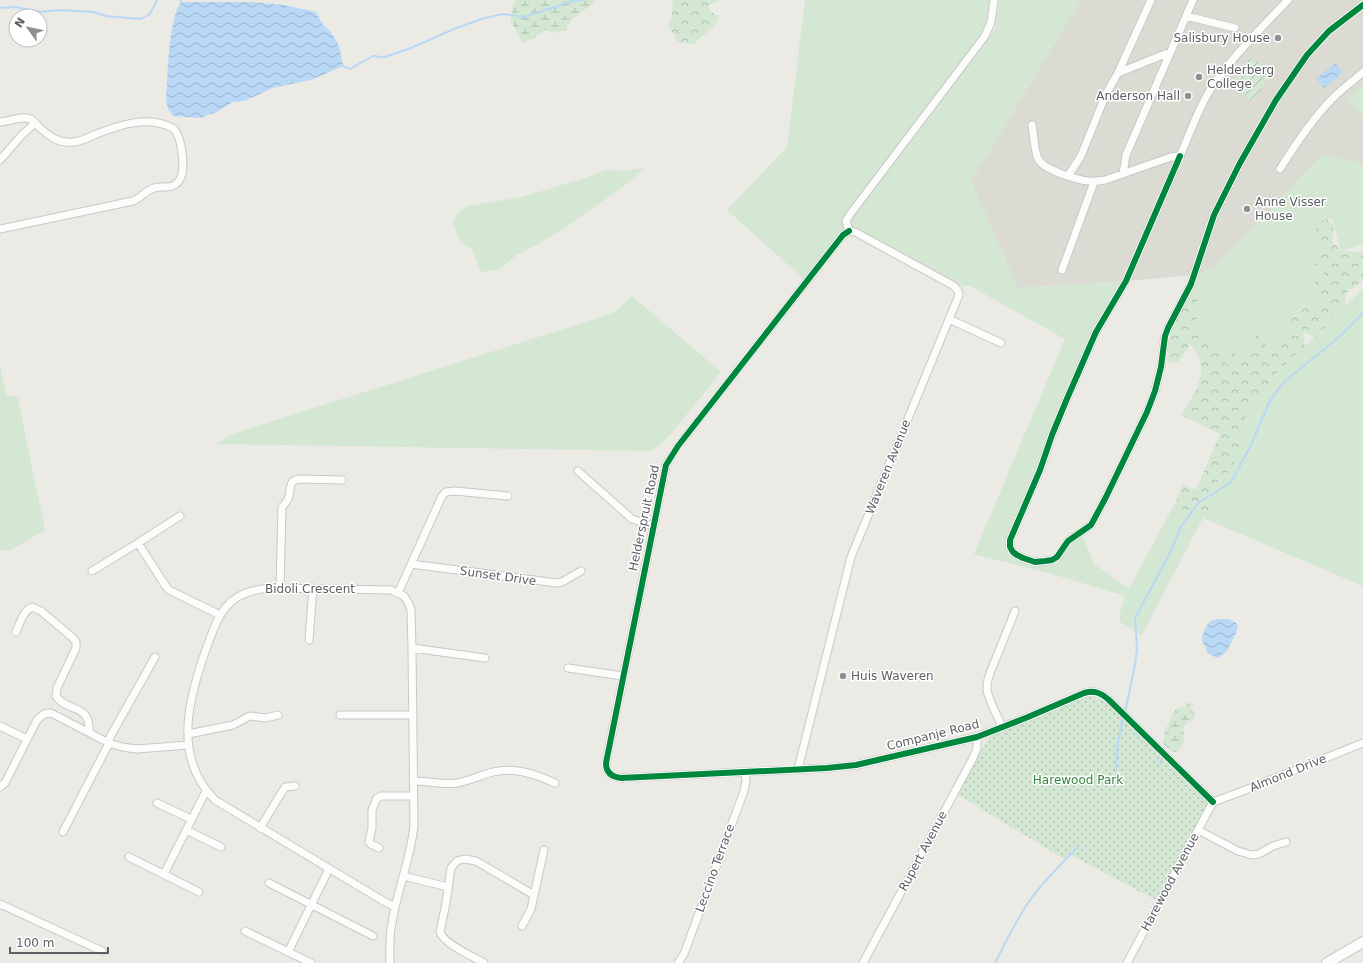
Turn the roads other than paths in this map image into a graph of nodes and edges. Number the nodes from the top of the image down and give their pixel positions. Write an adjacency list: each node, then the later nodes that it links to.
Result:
1 (994, 0): 21 (street)
2 (1151, 0): 10 (street)
3 (1193, 0): 6 (street)
4 (1288, 0): 14 (street)
5 (1363, 5): 14 (street)
6 (1186, 16): 7 (street); 8 (street)
7 (1235, 28)
8 (1170, 52): 10 (street); 17 (street)
9 (1363, 72): 16 (street)
10 (1118, 73): 18 (street)
11 (0, 122): 12 (street)
12 (35, 123): 15 (street); 20 (street)
13 (1032, 125): 18 (street)
14 (1180, 156): 17 (street)
15 (0, 160)
16 (1280, 170)
17 (1123, 174): 19 (street)
18 (1068, 176): 19 (street)
19 (1094, 182): 22 (street)
20 (0, 229)
21 (849, 231): 23 (street, Waveren Avenue); 29 (street, Helderspruit Road)
22 (1062, 270)
23 (949, 319): 24 (street); 58 (street, Waveren Avenue)
24 (1001, 343)
25 (578, 471): 29 (street)
26 (342, 480): 34 (street)
27 (508, 496): 31 (street)
28 (180, 516): 30 (street)
29 (654, 526): 45 (street, Helderspruit Road)
30 (138, 543): 32 (street); 38 (street)
31 (411, 564): 33 (street, Sunset Drive); 36 (street)
32 (92, 571)
33 (581, 571)
34 (280, 588): 35 (street, Bidoli Crescent); 38 (street, Bidoli Crescent)
35 (313, 588): 36 (street, Bidoli Crescent); 40 (street)
36 (398, 593): 41 (street)
37 (1015, 611): 50 (street)
38 (220, 615): 52 (street, Bidoli Crescent)
39 (16, 632): 51 (street)
40 (309, 640)
41 (412, 648): 43 (street); 48 (street)
42 (154, 657): 55 (street)
43 (485, 658)
44 (568, 668): 45 (street)
45 (623, 676): 60 (street, Helderspruit Road)
46 (278, 715): 52 (street)
47 (340, 715): 48 (street)
48 (413, 715): 61 (street)
49 (0, 726): 54 (street)
50 (1002, 727): 53 (street, Companje Road); 67 (street, Companje Road)
51 (89, 732): 54 (street); 55 (street)
52 (188, 734): 57 (street, Bidoli Crescent)
53 (977, 737): 58 (street, Companje Road); 99 (street, Rupert Avenue)
54 (27, 739): 64 (street)
55 (109, 743): 57 (street); 73 (street)
56 (1363, 743): 67 (street, Almond Drive)
57 (188, 745): 65 (street, Bidoli Crescent)
58 (798, 769): 59 (street, Companje Road)
59 (745, 772): 60 (street, Companje Road); 98 (street, Leccino Terrace)
60 (609, 773)
61 (414, 781): 62 (street); 66 (street)
62 (555, 783)
63 (295, 786): 70 (street)
64 (0, 787)
65 (206, 791): 69 (street); 70 (street, Bidoli Crescent)
66 (413, 796): 76 (street); 81 (street)
67 (1213, 802): 72 (street, Harewood Avenue)
68 (157, 803): 69 (street)
69 (191, 820): 71 (street)
70 (260, 828): 79 (street, Bidoli Crescent)
71 (186, 830): 75 (street); 80 (street)
72 (1198, 830): 74 (street); 100 (street, Harewood Avenue)
73 (63, 832)
74 (1286, 842)
75 (221, 847)
76 (379, 848)
77 (544, 850): 85 (street)
78 (129, 857): 80 (street)
79 (329, 869): 86 (street); 88 (street, Bidoli Crescent)
80 (164, 874): 84 (street)
81 (403, 876): 83 (street); 88 (street)
82 (269, 883): 86 (street)
83 (448, 887): 85 (street); 97 (street)
84 (199, 892)
85 (534, 895): 89 (street)
86 (312, 904): 91 (street); 94 (street)
87 (0, 905): 93 (street)
88 (395, 907): 96 (street)
89 (522, 926)
90 (245, 931): 94 (street)
91 (373, 936)
92 (1363, 942): 101 (street)
93 (102, 951)
94 (288, 952): 95 (street)
95 (310, 963)
96 (390, 963)
97 (484, 963)
98 (678, 963)
99 (863, 963)
100 (1127, 963)
101 (1327, 963)

